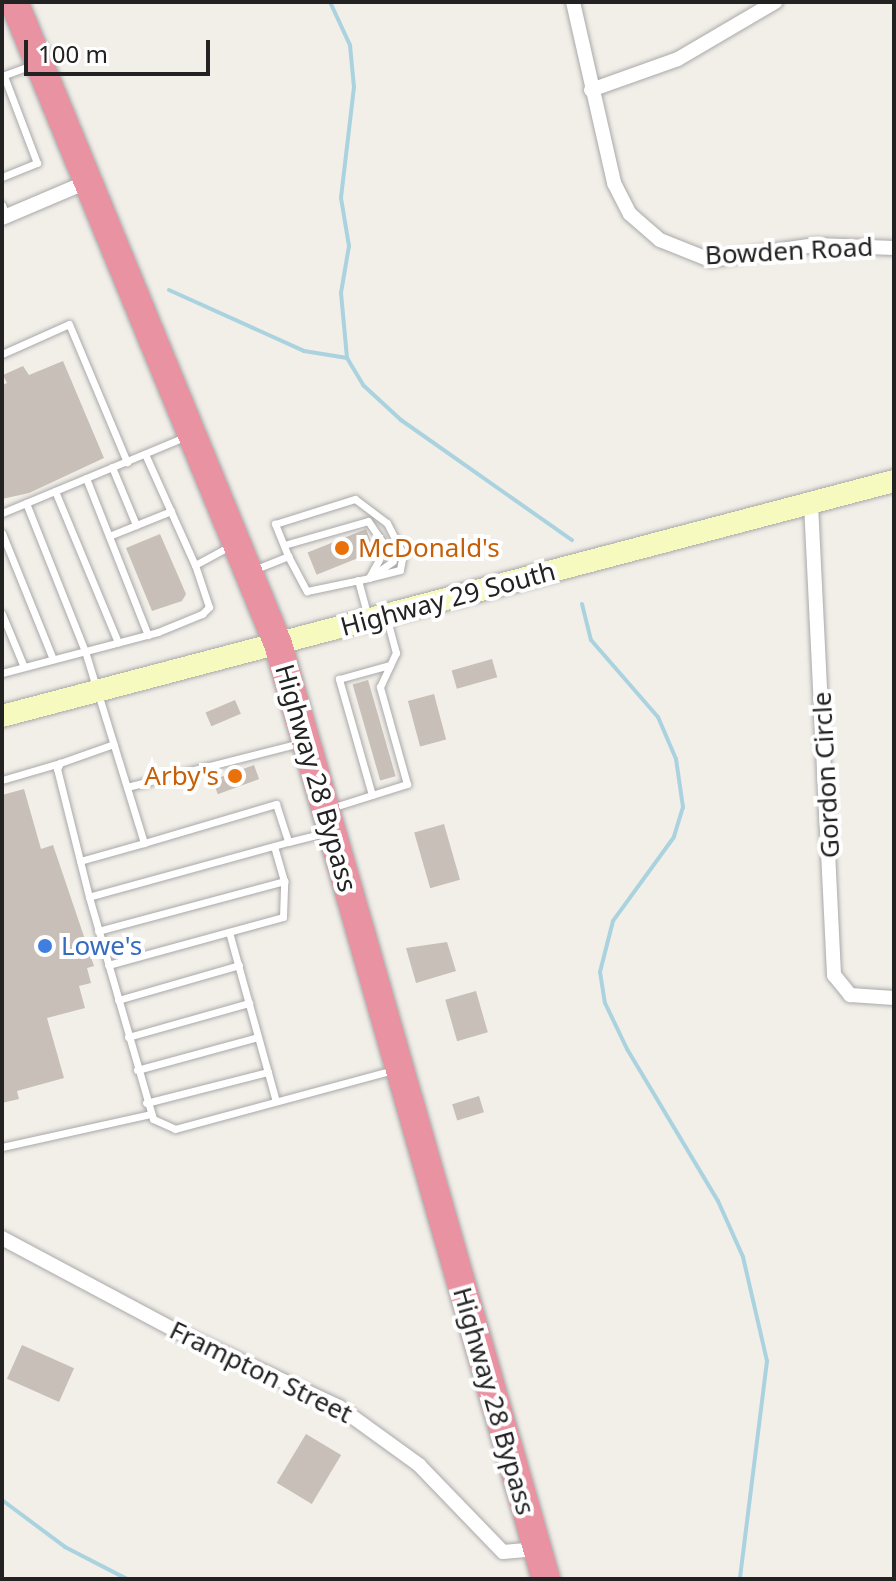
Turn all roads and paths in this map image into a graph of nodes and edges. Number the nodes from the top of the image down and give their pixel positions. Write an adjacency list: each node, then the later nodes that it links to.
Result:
1 (14, 2): 4 (highway, Highway 28 Bypass)
2 (573, 2): 6 (street, Bowden Road)
3 (775, 2): 6 (street)
4 (38, 62): 5 (lane); 8 (highway, Highway 28 Bypass)
5 (3, 76): 7 (lane)
6 (591, 90): 10 (street, Bowden Road)
7 (2, 177)
8 (87, 182): 9 (street); 12 (highway, Highway 28 Bypass)
9 (3, 213)
10 (894, 248)
11 (2, 354): 14 (lane)
12 (192, 433): 13 (lane); 26 (highway, Highway 28 Bypass)
13 (145, 454): 14 (lane); 21 (lane)
14 (127, 462): 15 (lane)
15 (112, 467): 16 (lane); 23 (lane)
16 (86, 478): 18 (lane); 25 (lane)
17 (894, 481): 20 (main road, Highway 29 South)
18 (55, 491): 19 (lane); 37 (lane)
19 (26, 503): 22 (lane); 39 (lane)
20 (811, 504): 35 (main road, Highway 29 South); 63 (street, Gordon Circle)
21 (171, 511): 23 (lane); 30 (lane)
22 (2, 513)
23 (136, 525): 25 (lane)
24 (2, 533): 40 (lane)
25 (109, 536): 36 (lane)
26 (238, 542): 30 (lane); 31 (highway, Highway 28 Bypass)
27 (385, 542): 28 (lane); 32 (lane); 32 (lane)
28 (284, 545): 29 (lane); 32 (lane)
29 (288, 556): 31 (lane); 33 (lane)
30 (195, 565): 36 (lane)
31 (250, 572): 38 (highway, Highway 28 Bypass)
32 (369, 578): 33 (lane)
33 (358, 580): 35 (lane)
34 (2, 614): 42 (lane)
35 (377, 617): 38 (main road, Highway 29 South); 41 (lane)
36 (148, 635): 37 (lane)
37 (118, 642): 39 (lane)
38 (278, 644): 44 (main road, Highway 29 South); 46 (highway, Highway 28 Bypass)
39 (85, 651): 40 (lane); 44 (lane)
40 (53, 659): 42 (lane)
41 (390, 665): 51 (lane); 51 (lane)
42 (24, 667): 43 (lane)
43 (2, 673)
44 (98, 690): 45 (main road, Highway 29 South); 47 (lane)
45 (2, 716)
46 (306, 741): 50 (lane); 52 (highway, Highway 28 Bypass)
47 (114, 744): 48 (lane); 50 (lane)
48 (60, 763): 49 (lane); 56 (lane)
49 (2, 780)
50 (127, 787): 54 (lane)
51 (372, 795): 52 (lane)
52 (328, 821): 53 (lane); 68 (highway, Highway 28 Bypass)
53 (288, 842): 54 (lane); 55 (lane)
54 (144, 843): 56 (lane)
55 (274, 846): 57 (lane); 58 (lane)
56 (80, 861): 58 (lane)
57 (284, 881): 59 (lane); 60 (lane)
58 (89, 897): 59 (lane)
59 (98, 931): 61 (lane)
60 (229, 932): 61 (lane); 62 (lane)
61 (108, 965): 64 (lane)
62 (239, 965): 64 (lane); 65 (lane)
63 (894, 998)
64 (118, 1000): 66 (lane)
65 (249, 1003): 66 (lane); 67 (lane)
66 (128, 1037): 69 (lane)
67 (258, 1037): 69 (lane); 70 (lane)
68 (399, 1069): 71 (lane); 76 (highway, Highway 28 Bypass)
69 (137, 1070): 72 (lane)
70 (268, 1072): 71 (lane); 72 (lane)
71 (276, 1101): 73 (lane)
72 (146, 1103): 73 (lane)
73 (151, 1114): 74 (lane)
74 (2, 1147)
75 (2, 1238): 76 (street, Frampton Street)
76 (537, 1549): 77 (highway, Highway 28 Bypass)
77 (546, 1579)

